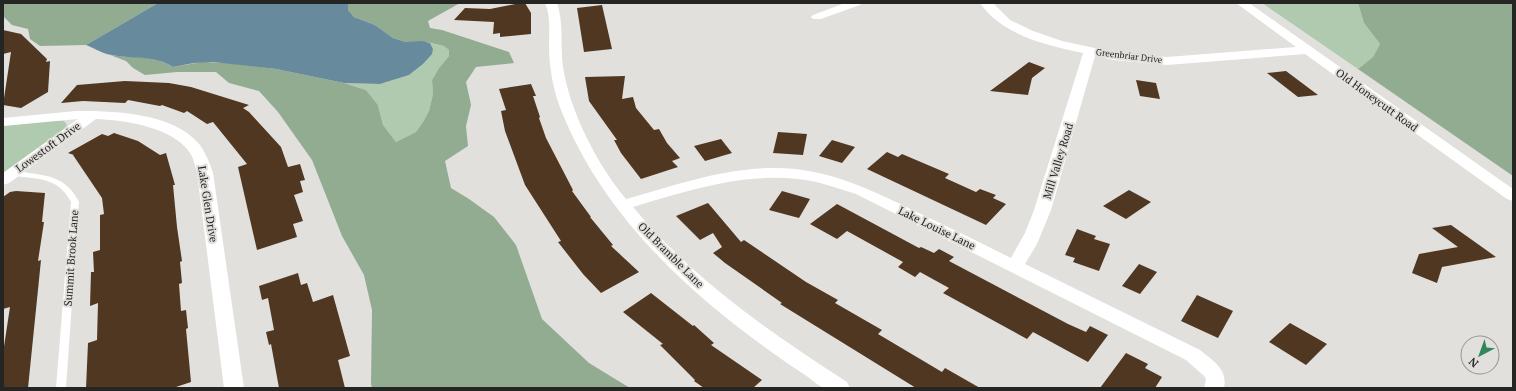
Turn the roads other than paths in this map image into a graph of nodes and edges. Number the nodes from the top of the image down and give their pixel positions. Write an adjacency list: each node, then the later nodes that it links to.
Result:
1 (551, 3): 12 (street, Old Bramble Lane)
2 (856, 3): 5 (street)
3 (986, 3): 7 (street, Greenbriar Drive)
4 (1242, 3): 6 (street, Old Honeycutt Road)
5 (817, 16)
6 (1308, 50): 7 (street, Greenbriar Drive); 11 (street, Old Honeycutt Road)
7 (1090, 52): 13 (street, Mill Valley Road)
8 (93, 115): 9 (street, Lake Glen Drive); 10 (street, Lowestoft Drive); 15 (street, Lake Glen Drive)
9 (3, 122)
10 (8, 176): 14 (lane, Summit Brook Lane)
11 (1513, 196)
12 (623, 205): 13 (street, Lake Louise Lane); 16 (street, Old Bramble Lane)
13 (1014, 266): 17 (street, Lake Louise Lane)
14 (61, 388)
15 (234, 388)
16 (840, 388)
17 (1214, 388)

